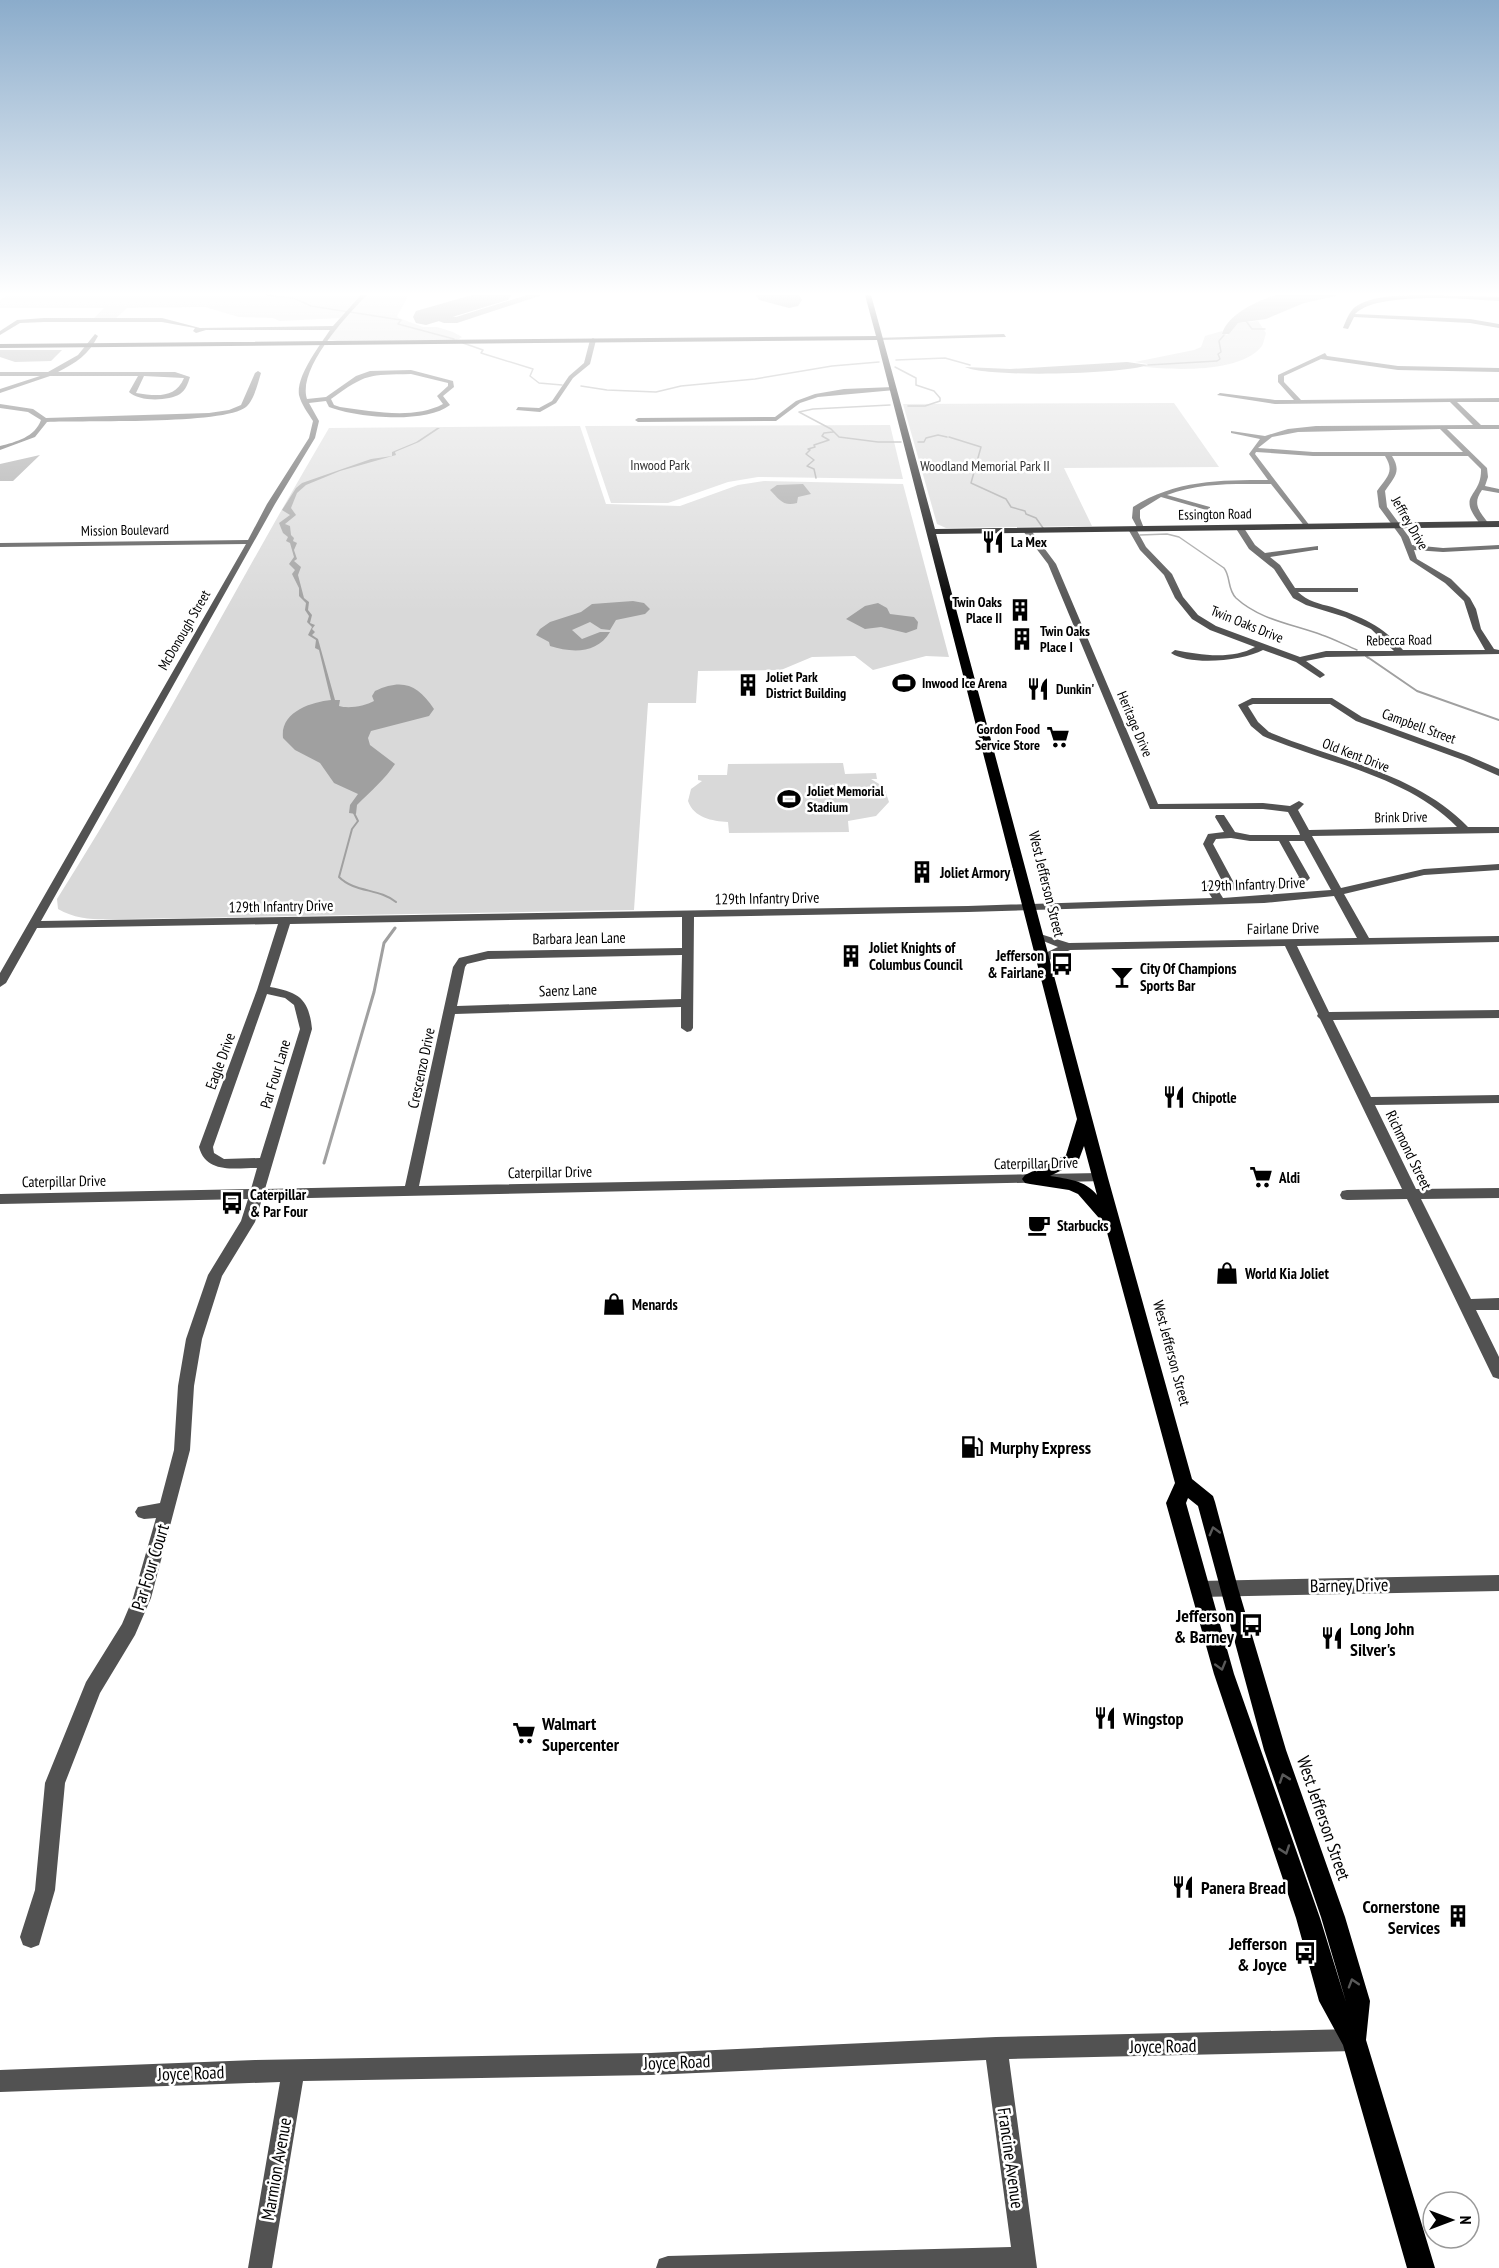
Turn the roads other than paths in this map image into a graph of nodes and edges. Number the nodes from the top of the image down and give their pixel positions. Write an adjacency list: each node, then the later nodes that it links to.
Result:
1 (247, 401): 14 (street)
2 (305, 401): 41 (street, McDonough Street)
3 (329, 401): 4 (street)
4 (444, 401)
5 (555, 401): 13 (street)
6 (800, 401): 16 (street)
7 (896, 401): 39 (main road, West Jefferson Street)
8 (1260, 401): 11 (street)
9 (1387, 401): 11 (street)
10 (1452, 401): 19 (street)
11 (1299, 402)
12 (0, 406): 15 (street)
13 (518, 409)
14 (196, 417): 15 (street); 17 (street)
15 (45, 420): 23 (street)
16 (638, 420)
17 (189, 426)
18 (1441, 427): 19 (street); 22 (street); 26 (street)
19 (1479, 427): 20 (street)
20 (1499, 427)
21 (1233, 432): 22 (street)
22 (1265, 438): 24 (street)
23 (0, 448)
24 (1254, 450): 25 (street); 27 (street)
25 (1387, 454): 26 (street); 34 (street, Jeffrey Drive)
26 (1469, 454): 28 (street)
27 (1273, 482): 30 (street); 35 (street)
28 (1480, 487): 29 (street); 32 (street)
29 (1499, 490)
30 (1161, 495): 31 (street); 38 (street)
31 (1207, 509)
32 (1485, 524): 33 (main road, Essington Road); 34 (main road, Essington Road)
33 (1499, 524)
34 (1395, 525): 35 (main road, Essington Road); 43 (street, Jeffrey Drive)
35 (1306, 526): 36 (main road, Essington Road)
36 (1239, 527): 38 (main road, Essington Road); 46 (street)
37 (1132, 529): 38 (main road, Essington Road); 40 (main road, Essington Road); 49 (street, Twin Oaks Drive)
38 (1142, 529)
39 (931, 531): 40 (main road, Essington Road); 67 (main road, West Jefferson Street)
40 (1027, 531): 61 (street, Heritage Drive)
41 (251, 542): 42 (street, Mission Boulevard); 70 (street, McDonough Street)
42 (0, 545)
43 (1408, 547): 45 (street); 50 (street, Jeffrey Drive)
44 (1315, 548): 46 (street)
45 (1499, 548)
46 (1264, 556): 47 (street)
47 (1292, 590): 48 (street); 52 (street)
48 (1354, 590)
49 (1263, 646): 51 (street); 53 (street, Twin Oaks Drive)
50 (1495, 652): 52 (street, Rebecca Road)
51 (1175, 653)
52 (1400, 653): 53 (street, Rebecca Road)
53 (1299, 660): 54 (street, Twin Oaks Drive)
54 (1320, 675)
55 (1332, 701): 56 (street, Campbell Street); 59 (street, Old Kent Drive)
56 (1499, 773)
57 (1220, 817): 60 (street)
58 (1499, 830): 59 (street, Brink Drive)
59 (1466, 831): 61 (street, Brink Drive)
60 (1231, 835): 62 (street, Brink Drive); 64 (street)
61 (1305, 836): 62 (street, Brink Drive); 65 (street)
62 (1282, 838): 64 (street)
63 (1499, 867): 65 (street, 129th Infantry Drive)
64 (1230, 886): 66 (street)
65 (1337, 892): 66 (street, 129th Infantry Drive); 74 (street)
66 (1218, 901): 67 (street, 129th Infantry Drive)
67 (1030, 906): 68 (street, 129th Infantry Drive); 71 (main road, West Jefferson Street)
68 (688, 914): 69 (street, 129th Infantry Drive); 76 (street)
69 (285, 921): 70 (street, 129th Infantry Drive); 80 (street, Eagle Drive)
70 (33, 925): 79 (street, McDonough Street)
71 (1037, 936): 75 (street, Fairlane Drive); 78 (main road, West Jefferson Street)
72 (1499, 939): 74 (street, Fairlane Drive)
73 (1289, 942): 74 (street, Fairlane Drive); 75 (street, Fairlane Drive); 84 (street, Richmond Street)
74 (1365, 942)
75 (1068, 947): 78 (street, Fairlane Drive)
76 (688, 951): 77 (street, Barbara Jean Lane); 81 (street)
77 (470, 958): 82 (street, Crescenzo Drive)
78 (1043, 959): 88 (main road, West Jefferson Street)
79 (0, 983)
80 (263, 990): 89 (street, Par Four Lane); 89 (street, Eagle Drive)
81 (687, 1004): 82 (street, Saenz Lane); 85 (street)
82 (451, 1010): 92 (street, Crescenzo Drive)
83 (1499, 1014): 84 (street)
84 (1323, 1016): 87 (street, Richmond Street)
85 (687, 1028)
86 (1499, 1099): 87 (street)
87 (1366, 1101): 95 (street, Richmond Street)
88 (1085, 1118): 90 (main road, West Jefferson Street); 91 (main road)
89 (265, 1163): 94 (street, Par Four Lane)
90 (1100, 1178): 91 (street, Caterpillar Drive); 98 (main road, West Jefferson Street)
91 (1030, 1179): 92 (street, Caterpillar Drive); 98 (main road)
92 (411, 1191): 94 (street, Caterpillar Drive)
93 (1499, 1193): 95 (street)
94 (256, 1194): 97 (street, Caterpillar Drive); 103 (street, Par Four Court)
95 (1412, 1194): 96 (street); 100 (street, Richmond Street)
96 (1347, 1195)
97 (0, 1199)
98 (1113, 1226): 102 (main road, West Jefferson Street)
99 (1499, 1304): 100 (street)
100 (1465, 1305): 101 (street, Richmond Street)
101 (1499, 1373)
102 (1184, 1483): 106 (main road, West Jefferson Street, one-way to 102); 107 (main road, West Jefferson Street)
103 (167, 1510): 104 (street); 108 (street, Par Four Court)
104 (144, 1512)
105 (1499, 1583): 106 (street, Barney Drive)
106 (1228, 1588): 107 (street, Barney Drive); 109 (main road, West Jefferson Street, one-way to 106)
107 (1200, 1589): 109 (main road, West Jefferson Street, one-way to 109)
108 (31, 1937)
109 (1354, 2040): 110 (street, Joyce Road); 117 (main road, West Jefferson Street)
110 (996, 2048): 111 (street, Joyce Road); 113 (street, Francine Avenue)
111 (293, 2071): 112 (street, Joyce Road); 115 (street, Marmion Avenue)
112 (0, 2080)
113 (1025, 2263): 114 (street)
114 (763, 2267): 116 (street)
115 (260, 2268)
116 (668, 2268)
117 (1421, 2268)

